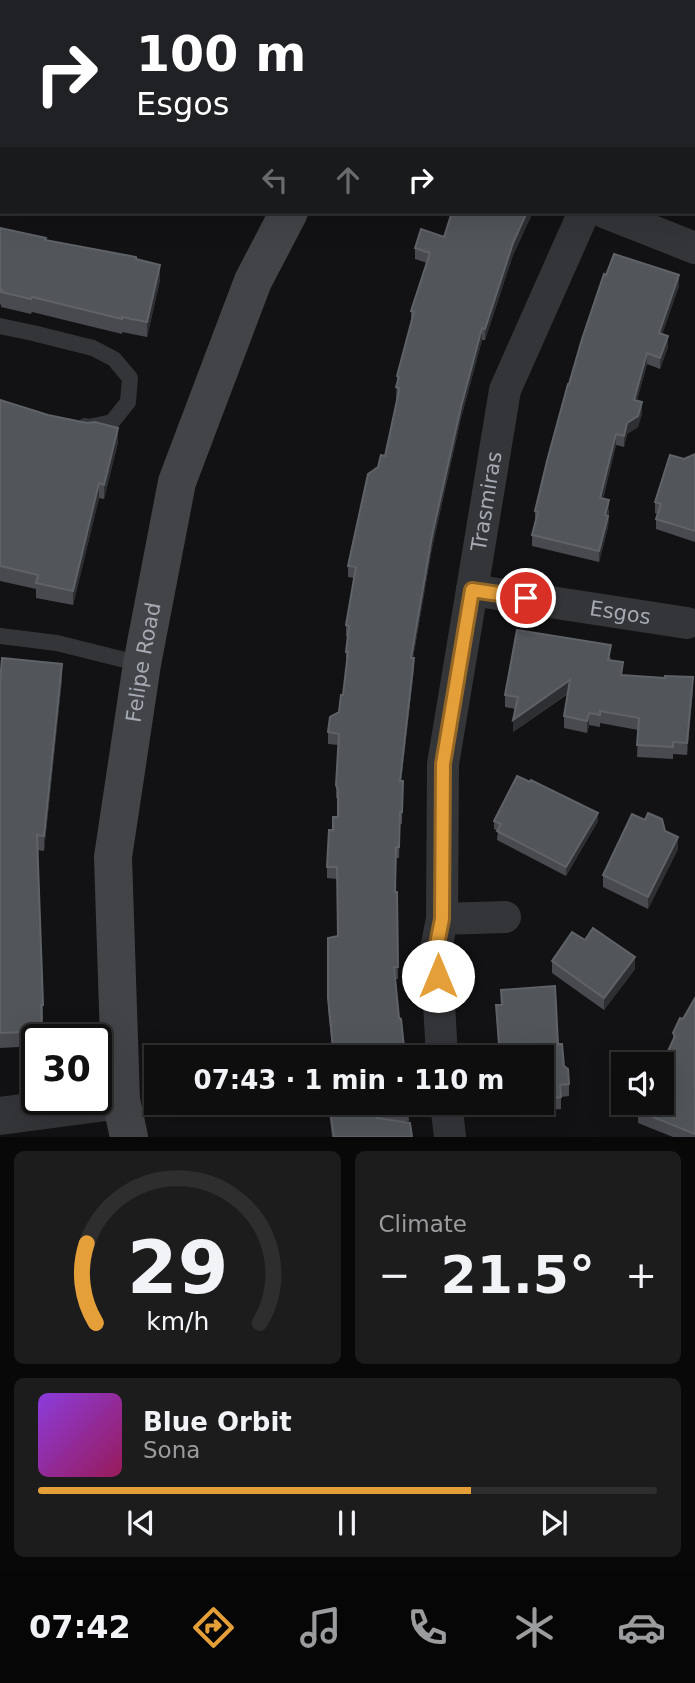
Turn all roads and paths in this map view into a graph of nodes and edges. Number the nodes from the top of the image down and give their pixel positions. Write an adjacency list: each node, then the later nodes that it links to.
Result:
1 (288, 214): 10 (main road, Felipe Road)
2 (582, 214): 7 (street, Trasmiras)
3 (609, 214): 4 (street)
4 (695, 248)
5 (0, 326): 6 (lane)
6 (63, 421)
7 (472, 590): 8 (street, Esgos); 12 (street, Trasmiras)
8 (687, 623)
9 (0, 636): 10 (lane)
10 (142, 664): 14 (main road, Felipe Road)
11 (505, 917): 12 (street)
12 (442, 919): 13 (street, Trasmiras)
13 (441, 1045)
14 (121, 1100): 16 (street); 17 (main road, Felipe Road)
15 (447, 1115): 18 (street)
16 (0, 1116)
17 (129, 1137)
18 (450, 1137)

